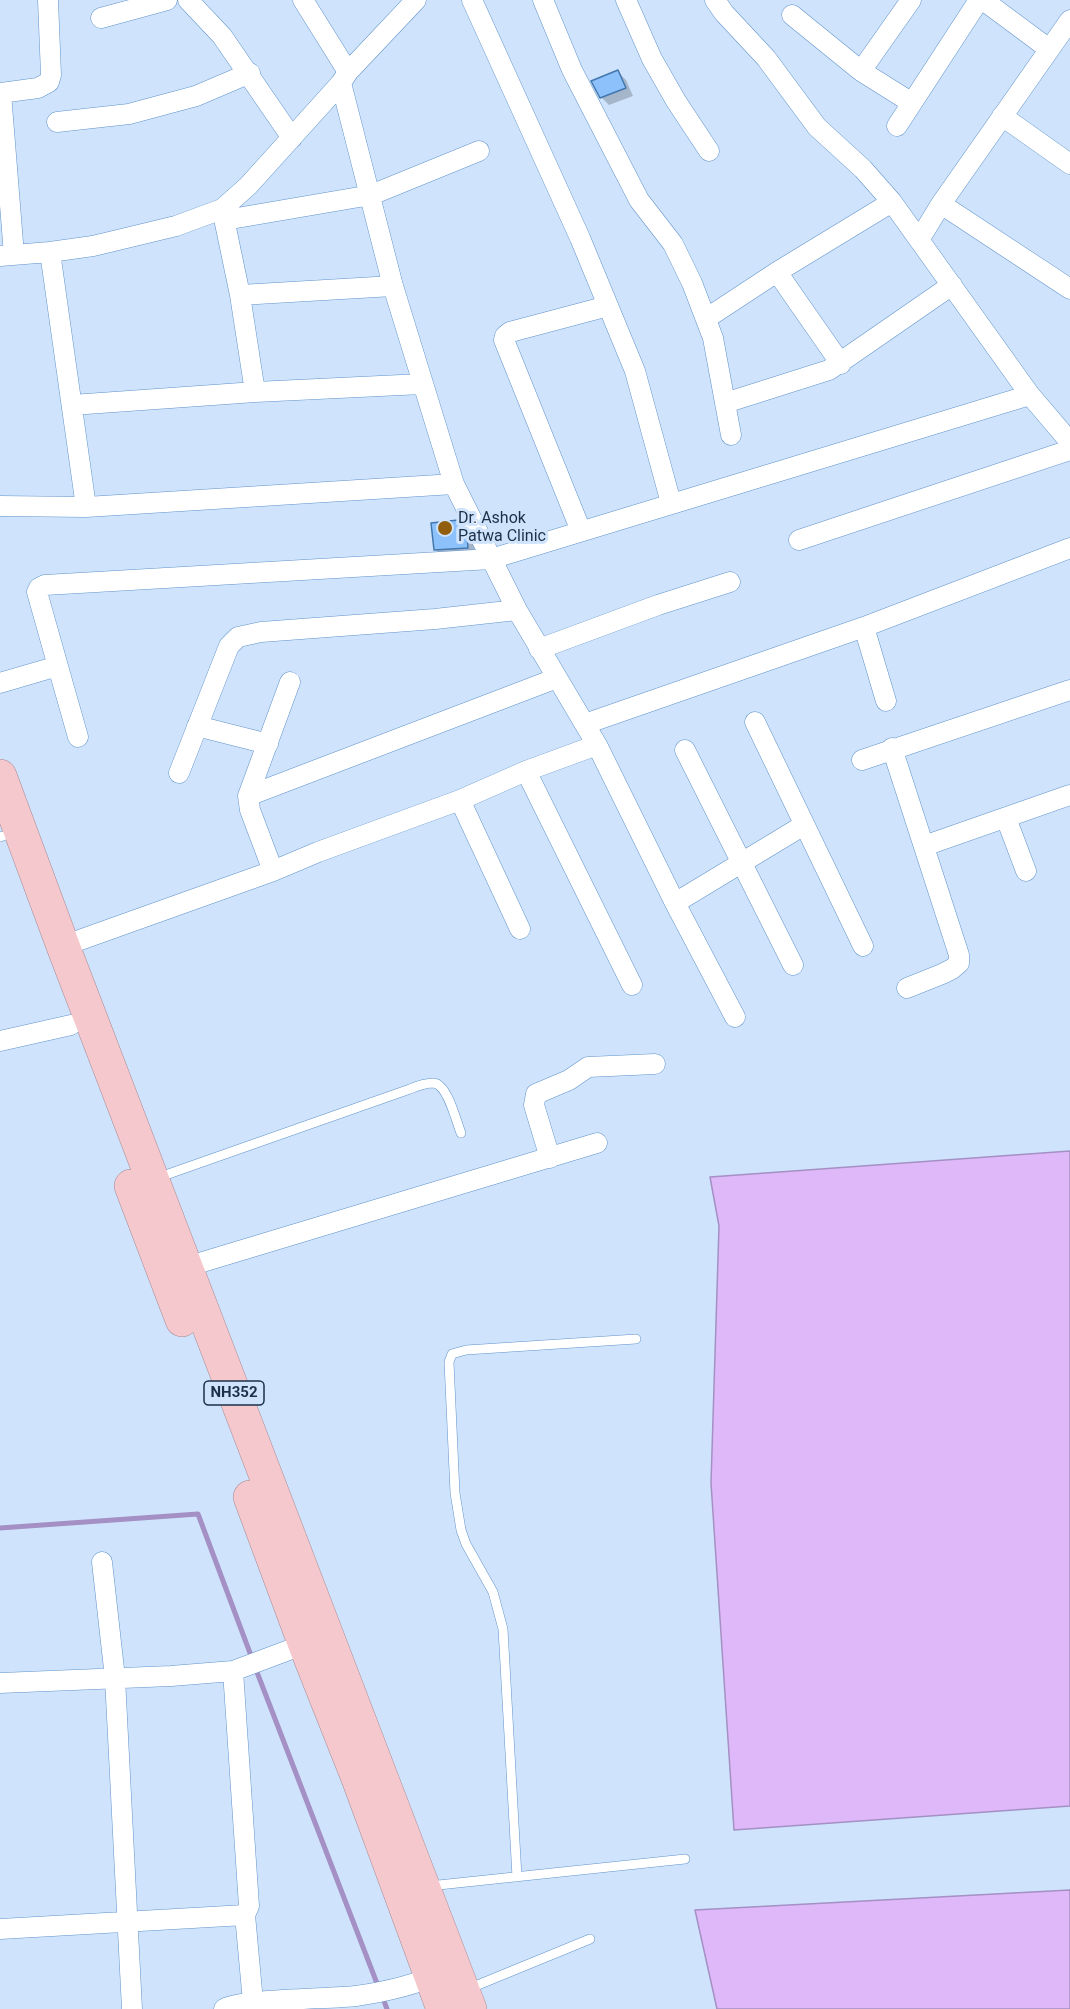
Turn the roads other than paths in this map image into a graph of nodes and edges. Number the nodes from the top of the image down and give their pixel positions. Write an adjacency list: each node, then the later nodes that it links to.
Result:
1 (48, 0): 19 (street)
2 (167, 0): 13 (street)
3 (188, 0): 17 (street)
4 (303, 0): 18 (street)
5 (416, 0): 18 (street)
6 (472, 0): 40 (street)
7 (543, 0): 41 (street)
8 (626, 0): 26 (street)
9 (911, 0): 16 (street)
10 (981, 0): 15 (street); 20 (street)
11 (725, 4): 29 (street)
12 (792, 15): 16 (street)
13 (102, 18)
14 (1070, 20): 15 (street)
15 (1049, 49): 21 (street)
16 (861, 71): 20 (street)
17 (250, 73): 22 (street); 24 (street)
18 (345, 78): 24 (street); 28 (street)
19 (1, 93): 34 (street)
20 (912, 103): 23 (street)
21 (1002, 117): 27 (street); 30 (street)
22 (57, 122)
23 (897, 126)
24 (292, 138): 31 (street)
25 (479, 151): 28 (street)
26 (709, 151)
27 (1070, 164)
28 (371, 195): 31 (street); 37 (street)
29 (892, 202): 32 (street); 35 (street)
30 (941, 204): 32 (street); 38 (street)
31 (224, 214): 33 (street); 39 (street)
32 (919, 240): 36 (street)
33 (50, 252): 34 (street); 47 (street)
34 (7, 256)
35 (777, 272): 41 (street); 42 (street)
36 (952, 285): 42 (street); 45 (street)
37 (393, 286): 39 (street); 43 (street)
38 (1070, 289)
39 (240, 295): 44 (street)
40 (608, 306): 52 (street); 55 (street)
41 (707, 318): 46 (street)
42 (841, 364): 46 (street)
43 (422, 384): 44 (street); 51 (street)
44 (255, 392): 47 (street)
45 (1030, 395): 49 (street); 52 (street)
46 (725, 403): 48 (street)
47 (72, 405): 54 (street)
48 (730, 435)
49 (1070, 442)
50 (1070, 450): 56 (street)
51 (454, 484): 54 (street); 58 (street)
52 (671, 503): 55 (street)
53 (0, 506): 54 (street)
54 (86, 507)
55 (581, 531): 58 (street)
56 (799, 540)
57 (1070, 548): 61 (street)
58 (491, 559): 60 (street); 63 (street)
59 (730, 582): 62 (street)
60 (517, 610): 62 (street); 71 (street)
61 (864, 627): 68 (street); 70 (street)
62 (539, 649): 64 (street)
63 (57, 663): 66 (street); 72 (street)
64 (557, 678): 70 (street); 82 (street)
65 (290, 682): 73 (street)
66 (0, 683)
67 (1070, 690): 75 (street)
68 (886, 701)
69 (755, 723): 85 (street)
70 (585, 724): 74 (street)
71 (197, 726): 73 (street); 79 (street)
72 (78, 737)
73 (268, 744): 82 (street)
74 (597, 745): 78 (street); 91 (street)
75 (892, 748): 77 (street); 87 (street)
76 (685, 750): 88 (street)
77 (862, 759)
78 (526, 771): 83 (street); 96 (street)
79 (179, 773)
80 (0, 776): 93 (highway, NH352)
81 (1070, 795): 84 (street)
82 (248, 796): 89 (street)
83 (460, 800): 89 (street); 92 (street)
84 (1006, 818): 87 (street); 90 (street)
85 (804, 825): 88 (street); 94 (street)
86 (1, 834): 99 (highway, NH352)
87 (924, 846): 97 (street)
88 (742, 861): 91 (street); 95 (street)
89 (273, 871): 93 (street)
90 (1026, 871)
91 (675, 903): 98 (street)
92 (520, 929)
93 (63, 946): 105 (highway, NH352)
94 (863, 946)
95 (793, 965)
96 (632, 985)
97 (907, 988)
98 (735, 1017)
99 (71, 1025): 100 (street); 106 (highway, NH352)
100 (0, 1041)
101 (655, 1064): 104 (street)
102 (460, 1133): 105 (lane)
103 (597, 1143): 104 (street)
104 (550, 1158): 106 (street)
105 (152, 1179): 106 (highway, NH352)
106 (175, 1260): 109 (highway, NH352)
107 (636, 1340): 114 (lane)
108 (102, 1562): 111 (street)
109 (316, 1640): 110 (street); 115 (highway, NH352); 120 (highway, NH352)
110 (233, 1671): 111 (street); 116 (street)
111 (115, 1678): 112 (street); 117 (street)
112 (0, 1683)
113 (685, 1859): 114 (lane)
114 (517, 1877): 115 (lane)
115 (423, 1887): 120 (highway, NH352)
116 (245, 1915): 117 (street); 121 (street)
117 (127, 1920): 118 (street); 123 (street)
118 (0, 1929)
119 (590, 1939): 120 (lane)
120 (452, 1991): 122 (street)
121 (253, 2002): 122 (street); 124 (street)
122 (308, 2004)
123 (132, 2009)
124 (224, 2009)

